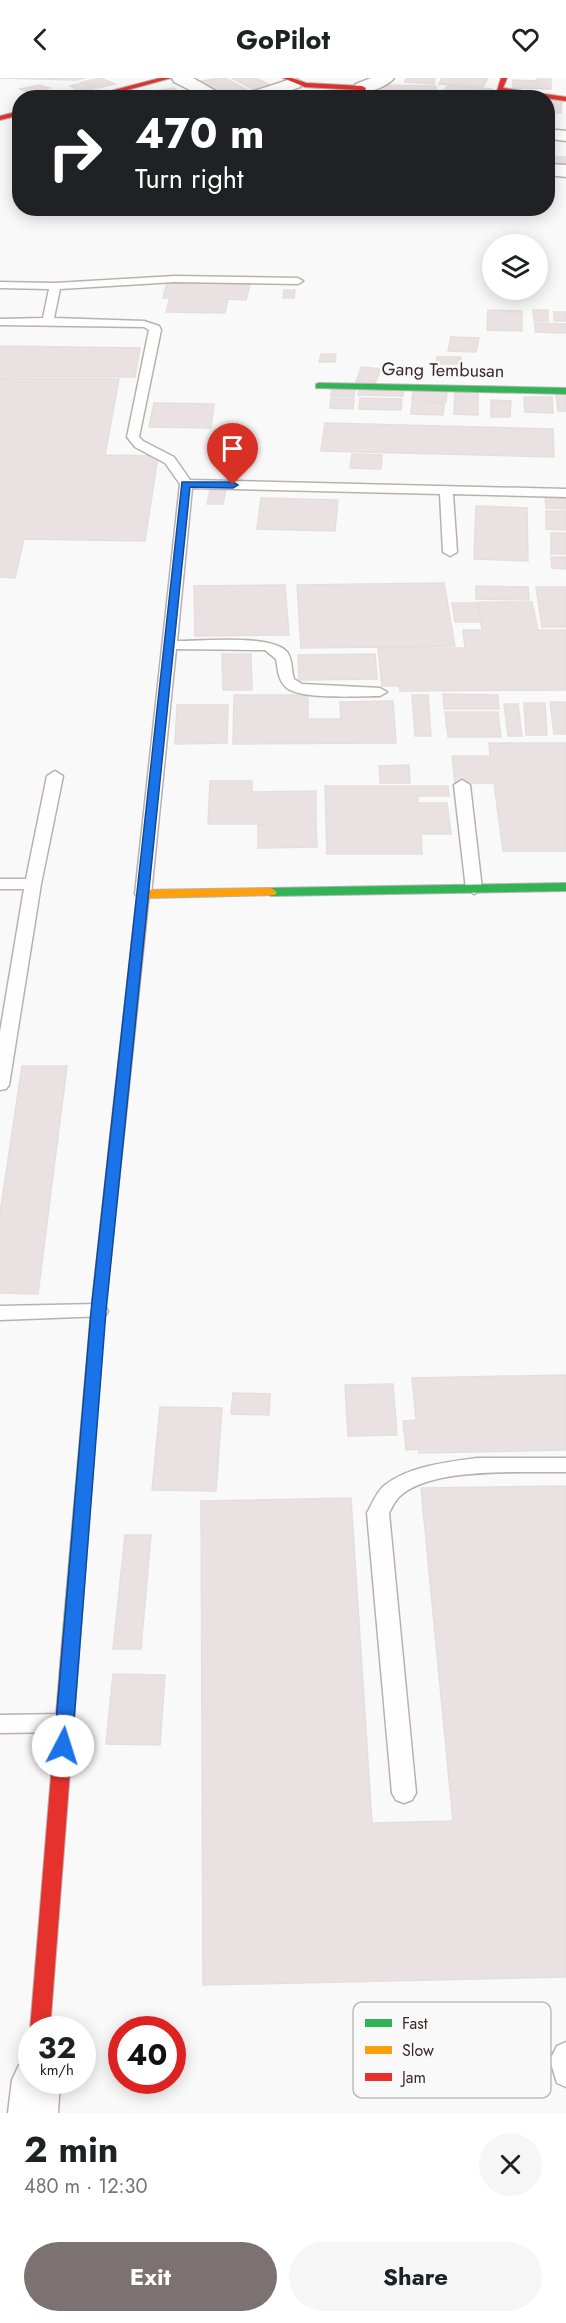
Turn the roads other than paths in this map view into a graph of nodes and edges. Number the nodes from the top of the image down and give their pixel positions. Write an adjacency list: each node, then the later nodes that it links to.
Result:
1 (168, 78): 5 (street)
2 (180, 78): 6 (street)
3 (386, 78): 9 (street)
4 (290, 80): 7 (street); 8 (street)
5 (119, 90)
6 (204, 90)
7 (268, 90)
8 (345, 90)
9 (366, 90)
10 (298, 281): 12 (lane)
11 (0, 285): 12 (lane)
12 (55, 285): 13 (lane)
13 (48, 321): 14 (lane); 17 (lane)
14 (0, 322)
15 (319, 386): 16 (street, Gang Tembusan)
16 (566, 390)
17 (186, 484): 18 (lane); 21 (lane)
18 (446, 490): 19 (lane); 20 (lane)
19 (566, 493)
20 (450, 552)
21 (169, 645): 22 (lane); 29 (lane)
22 (380, 692)
23 (55, 776): 26 (lane)
24 (462, 785): 28 (lane)
25 (0, 884): 26 (lane)
26 (33, 884): 30 (lane)
27 (566, 887): 28 (street)
28 (474, 888): 29 (street)
29 (142, 894): 31 (street)
30 (1, 1073)
31 (98, 1311): 32 (lane); 34 (street)
32 (0, 1313)
33 (566, 1465): 36 (lane)
34 (65, 1723): 35 (lane); 37 (street)
35 (0, 1724)
36 (404, 1793)
37 (41, 2016)
38 (566, 2054): 39 (lane)
39 (566, 2075)
40 (35, 2094): 41 (street)
41 (33, 2113)

